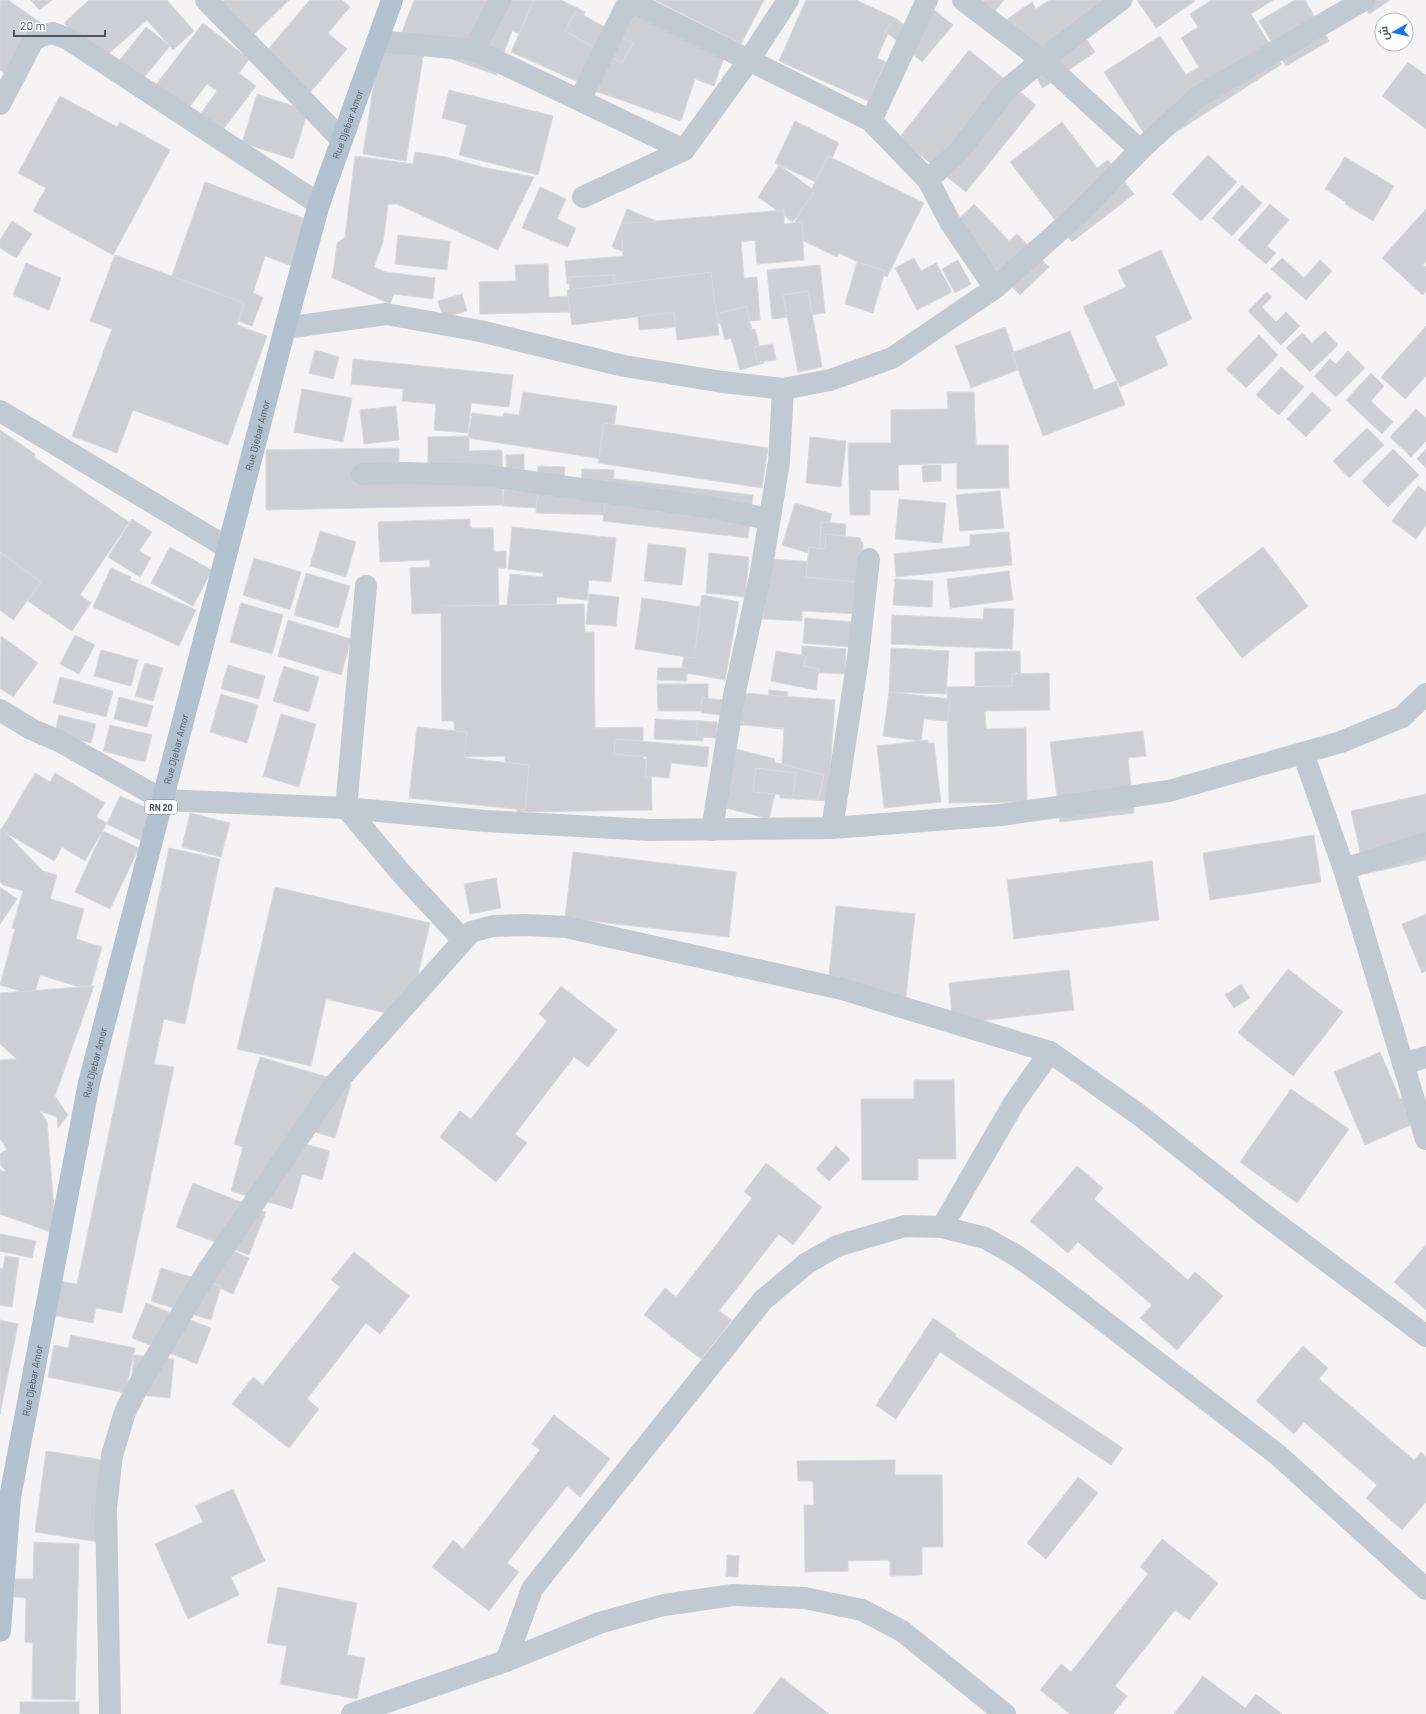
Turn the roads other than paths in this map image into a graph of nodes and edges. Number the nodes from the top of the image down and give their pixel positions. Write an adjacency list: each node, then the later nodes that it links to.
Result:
1 (206, 0): 17 (street)
2 (392, 0): 10 (main road, Rue Djebar Amor / RN 20)
3 (500, 0): 11 (street)
4 (628, 0): 12 (street); 14 (street)
5 (788, 0): 12 (street)
6 (927, 0): 16 (street)
7 (963, 0): 13 (street)
8 (1121, 0): 13 (street)
9 (1364, 0): 19 (street)
10 (378, 41): 11 (street); 17 (main road, Rue Djebar Amor / RN 20)
11 (474, 50): 14 (street)
12 (749, 60): 16 (street); 18 (street)
13 (1042, 60): 19 (street); 20 (street)
14 (580, 100): 18 (street)
15 (0, 104): 22 (street)
16 (871, 121): 20 (street)
17 (342, 140): 22 (main road, Rue Djebar Amor / RN 20)
18 (684, 150): 21 (street)
19 (1140, 150): 23 (street)
20 (928, 180): 23 (street)
21 (583, 197)
22 (319, 204): 24 (main road, Rue Djebar Amor / RN 20)
23 (995, 288): 25 (street)
24 (285, 328): 25 (street); 29 (main road, Rue Djebar Amor / RN 20)
25 (783, 390): 28 (street)
26 (0, 411): 29 (street)
27 (362, 474): 28 (street)
28 (769, 519): 38 (street)
29 (228, 548): 35 (main road, Rue Djebar Amor / RN 20)
30 (869, 560): 37 (street)
31 (366, 586): 36 (street)
32 (1426, 694): 34 (street)
33 (0, 710): 35 (street)
34 (1303, 753): 37 (street); 40 (street)
35 (163, 800): 36 (street); 48 (main road, Rue Djebar Amor / RN 20)
36 (346, 808): 38 (street); 41 (street)
37 (832, 828): 38 (street)
38 (712, 830)
39 (1426, 843): 40 (street)
40 (1344, 869): 44 (street)
41 (464, 940): 42 (street); 52 (street)
42 (1050, 1052): 46 (street); 47 (street)
43 (1426, 1057): 44 (street)
44 (1403, 1064): 45 (street)
45 (1426, 1139)
46 (942, 1227): 49 (street); 51 (street)
47 (1426, 1336)
48 (5, 1495): 50 (main road, Rue Djebar Amor / RN 20)
49 (1426, 1589)
50 (0, 1631)
51 (506, 1661): 53 (street); 54 (street)
52 (110, 1714)
53 (352, 1714)
54 (1005, 1714)

